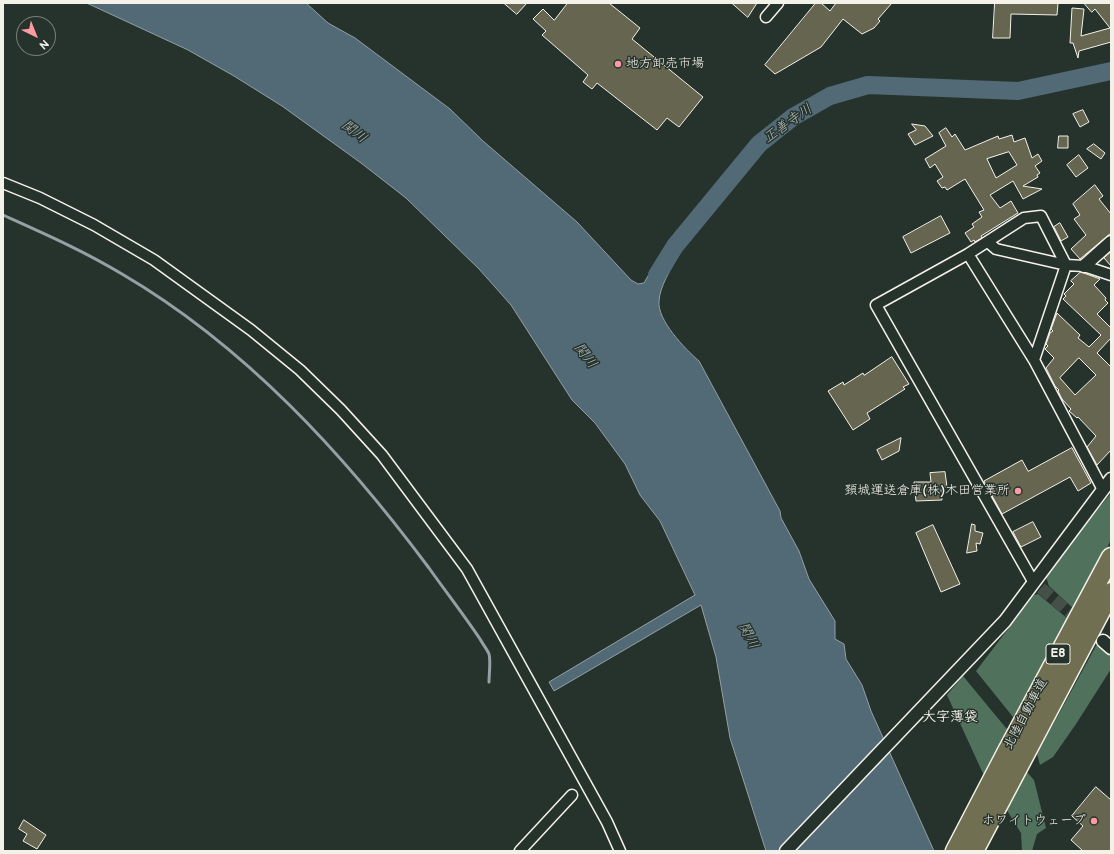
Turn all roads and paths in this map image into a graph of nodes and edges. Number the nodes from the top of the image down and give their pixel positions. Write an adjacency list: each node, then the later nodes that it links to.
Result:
1 (778, 3): 2 (street)
2 (766, 17)
3 (3, 183): 18 (street)
4 (988, 242): 6 (street); 7 (street); 7 (street)
5 (1111, 242): 8 (street)
6 (968, 254): 10 (street); 14 (street)
7 (1066, 265): 8 (street); 10 (street)
8 (1084, 266): 9 (street)
9 (1111, 275)
10 (1034, 360): 12 (street)
11 (1111, 479): 12 (street)
12 (1103, 490): 14 (street)
13 (1111, 557): 20 (highway, 北陸自動車道 / E8)
14 (1037, 585): 19 (street)
15 (1111, 592): 21 (highway, 北陸自動車道 / E8)
16 (572, 795): 17 (street)
17 (520, 851)
18 (620, 851)
19 (786, 851)
20 (956, 851)
21 (974, 851)

